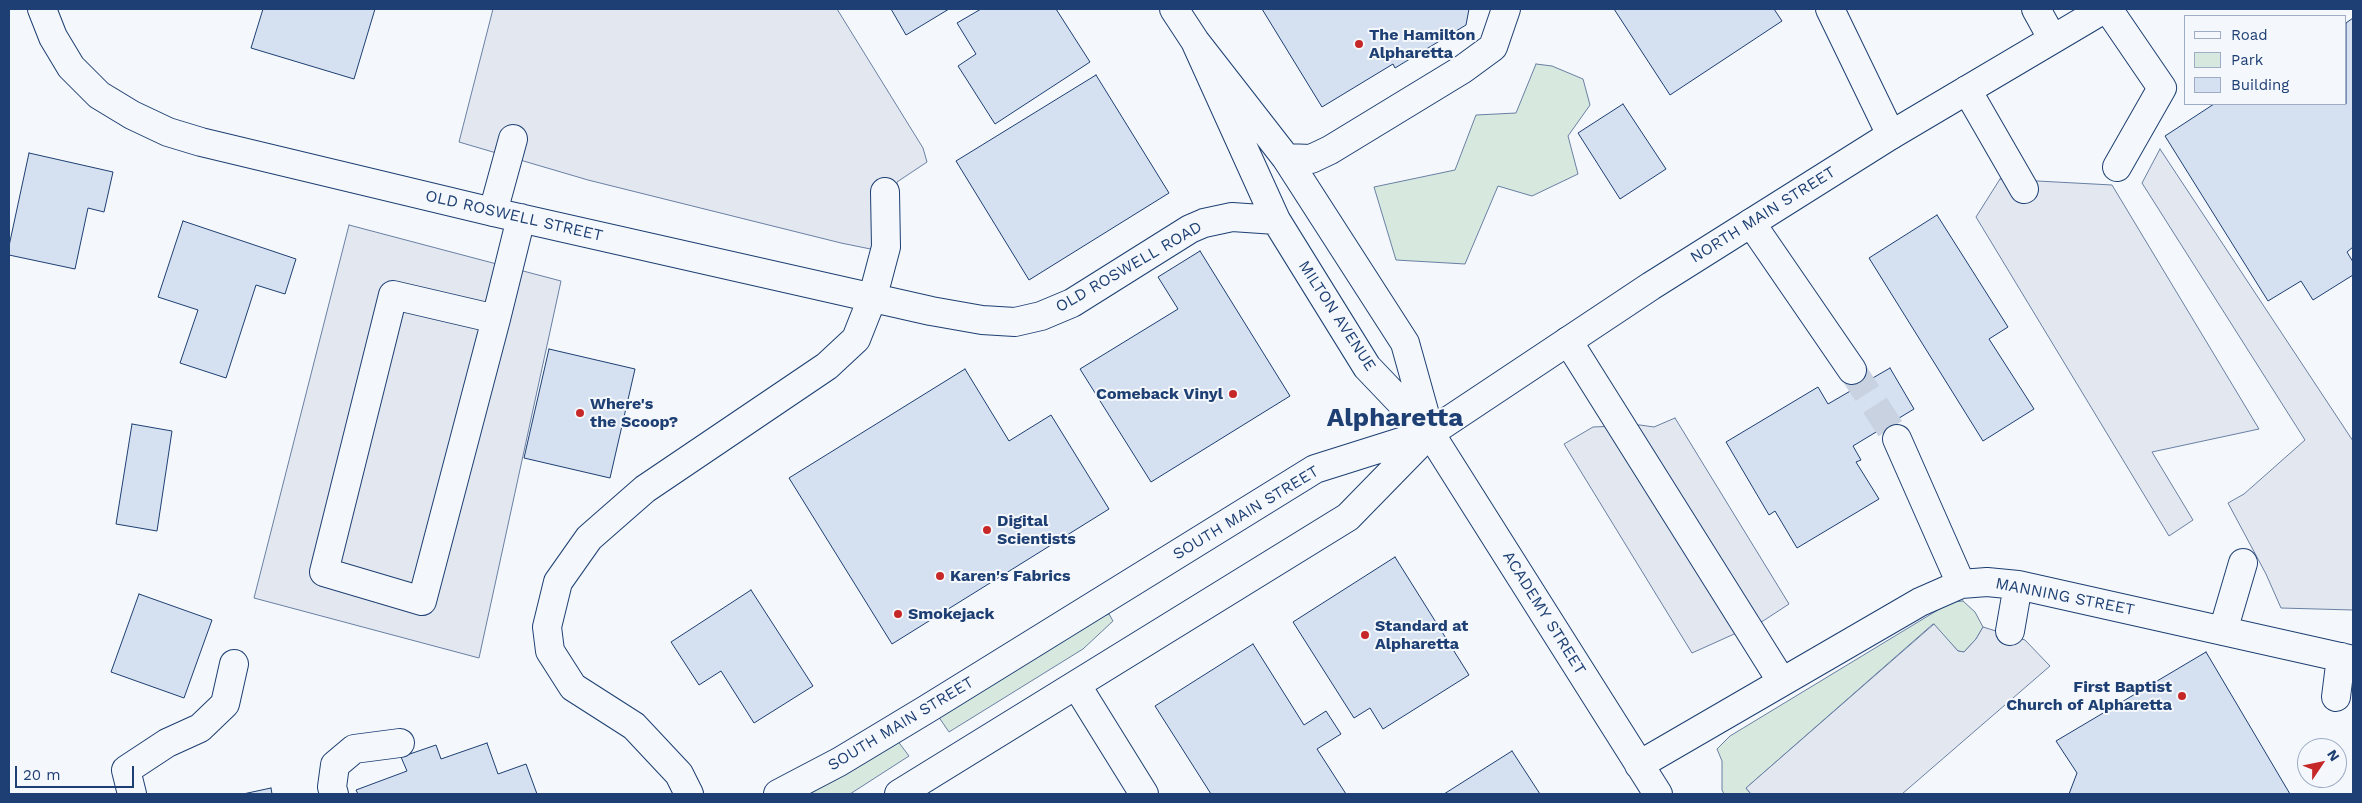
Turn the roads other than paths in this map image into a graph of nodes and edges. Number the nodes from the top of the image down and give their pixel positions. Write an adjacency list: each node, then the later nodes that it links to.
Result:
1 (42, 9): 17 (street, OLD ROSWELL STREET)
2 (1174, 9): 9 (street, MILTON AVENUE)
3 (1506, 9): 13 (street)
4 (1830, 9): 11 (street)
5 (2036, 9): 8 (street)
6 (2104, 9): 8 (street, NORTH MAIN STREET)
7 (2108, 9): 14 (street)
8 (2052, 38): 10 (street, NORTH MAIN STREET)
9 (1194, 41): 13 (street, MILTON AVENUE); 19 (street, MILTON AVENUE)
10 (1966, 90): 11 (street, NORTH MAIN STREET); 15 (street)
11 (1891, 135): 20 (street, NORTH MAIN STREET)
12 (513, 139): 17 (street)
13 (1286, 158): 26 (street, MILTON AVENUE)
14 (2117, 166)
15 (2024, 189)
16 (885, 192): 21 (street)
17 (493, 212): 18 (street, OLD ROSWELL STREET)
18 (521, 218): 21 (street, OLD ROSWELL STREET); 23 (street)
19 (1276, 220): 22 (street, OLD ROSWELL ROAD); 26 (street, MILTON AVENUE)
20 (1750, 223): 24 (street, NORTH MAIN STREET); 25 (street)
21 (873, 296): 22 (street, OLD ROSWELL STREET); 42 (street)
22 (1041, 316)
23 (496, 319): 23 (street)
24 (1568, 340): 26 (street, NORTH MAIN STREET); 35 (street)
25 (1852, 370)
26 (1430, 432): 36 (street); 39 (street, ACADEMY STREET); 43 (street, SOUTH MAIN STREET)
27 (1897, 439): 29 (street)
28 (2243, 562): 32 (street)
29 (1961, 584): 30 (street, MANNING STREET); 35 (street, MANNING STREET)
30 (2018, 585): 31 (street); 32 (street, MANNING STREET)
31 (2010, 631)
32 (2223, 631): 33 (street, MANNING STREET)
33 (2347, 658): 37 (street)
34 (234, 664): 40 (street)
35 (1782, 682): 39 (street, MANNING STREET)
36 (1077, 686): 44 (street); 45 (street)
37 (2336, 697)
38 (400, 743): 41 (street)
39 (1639, 765): 46 (street, ACADEMY STREET)
40 (132, 794)
41 (334, 794)
42 (689, 794)
43 (778, 794)
44 (900, 794)
45 (1144, 794)
46 (1658, 794)

